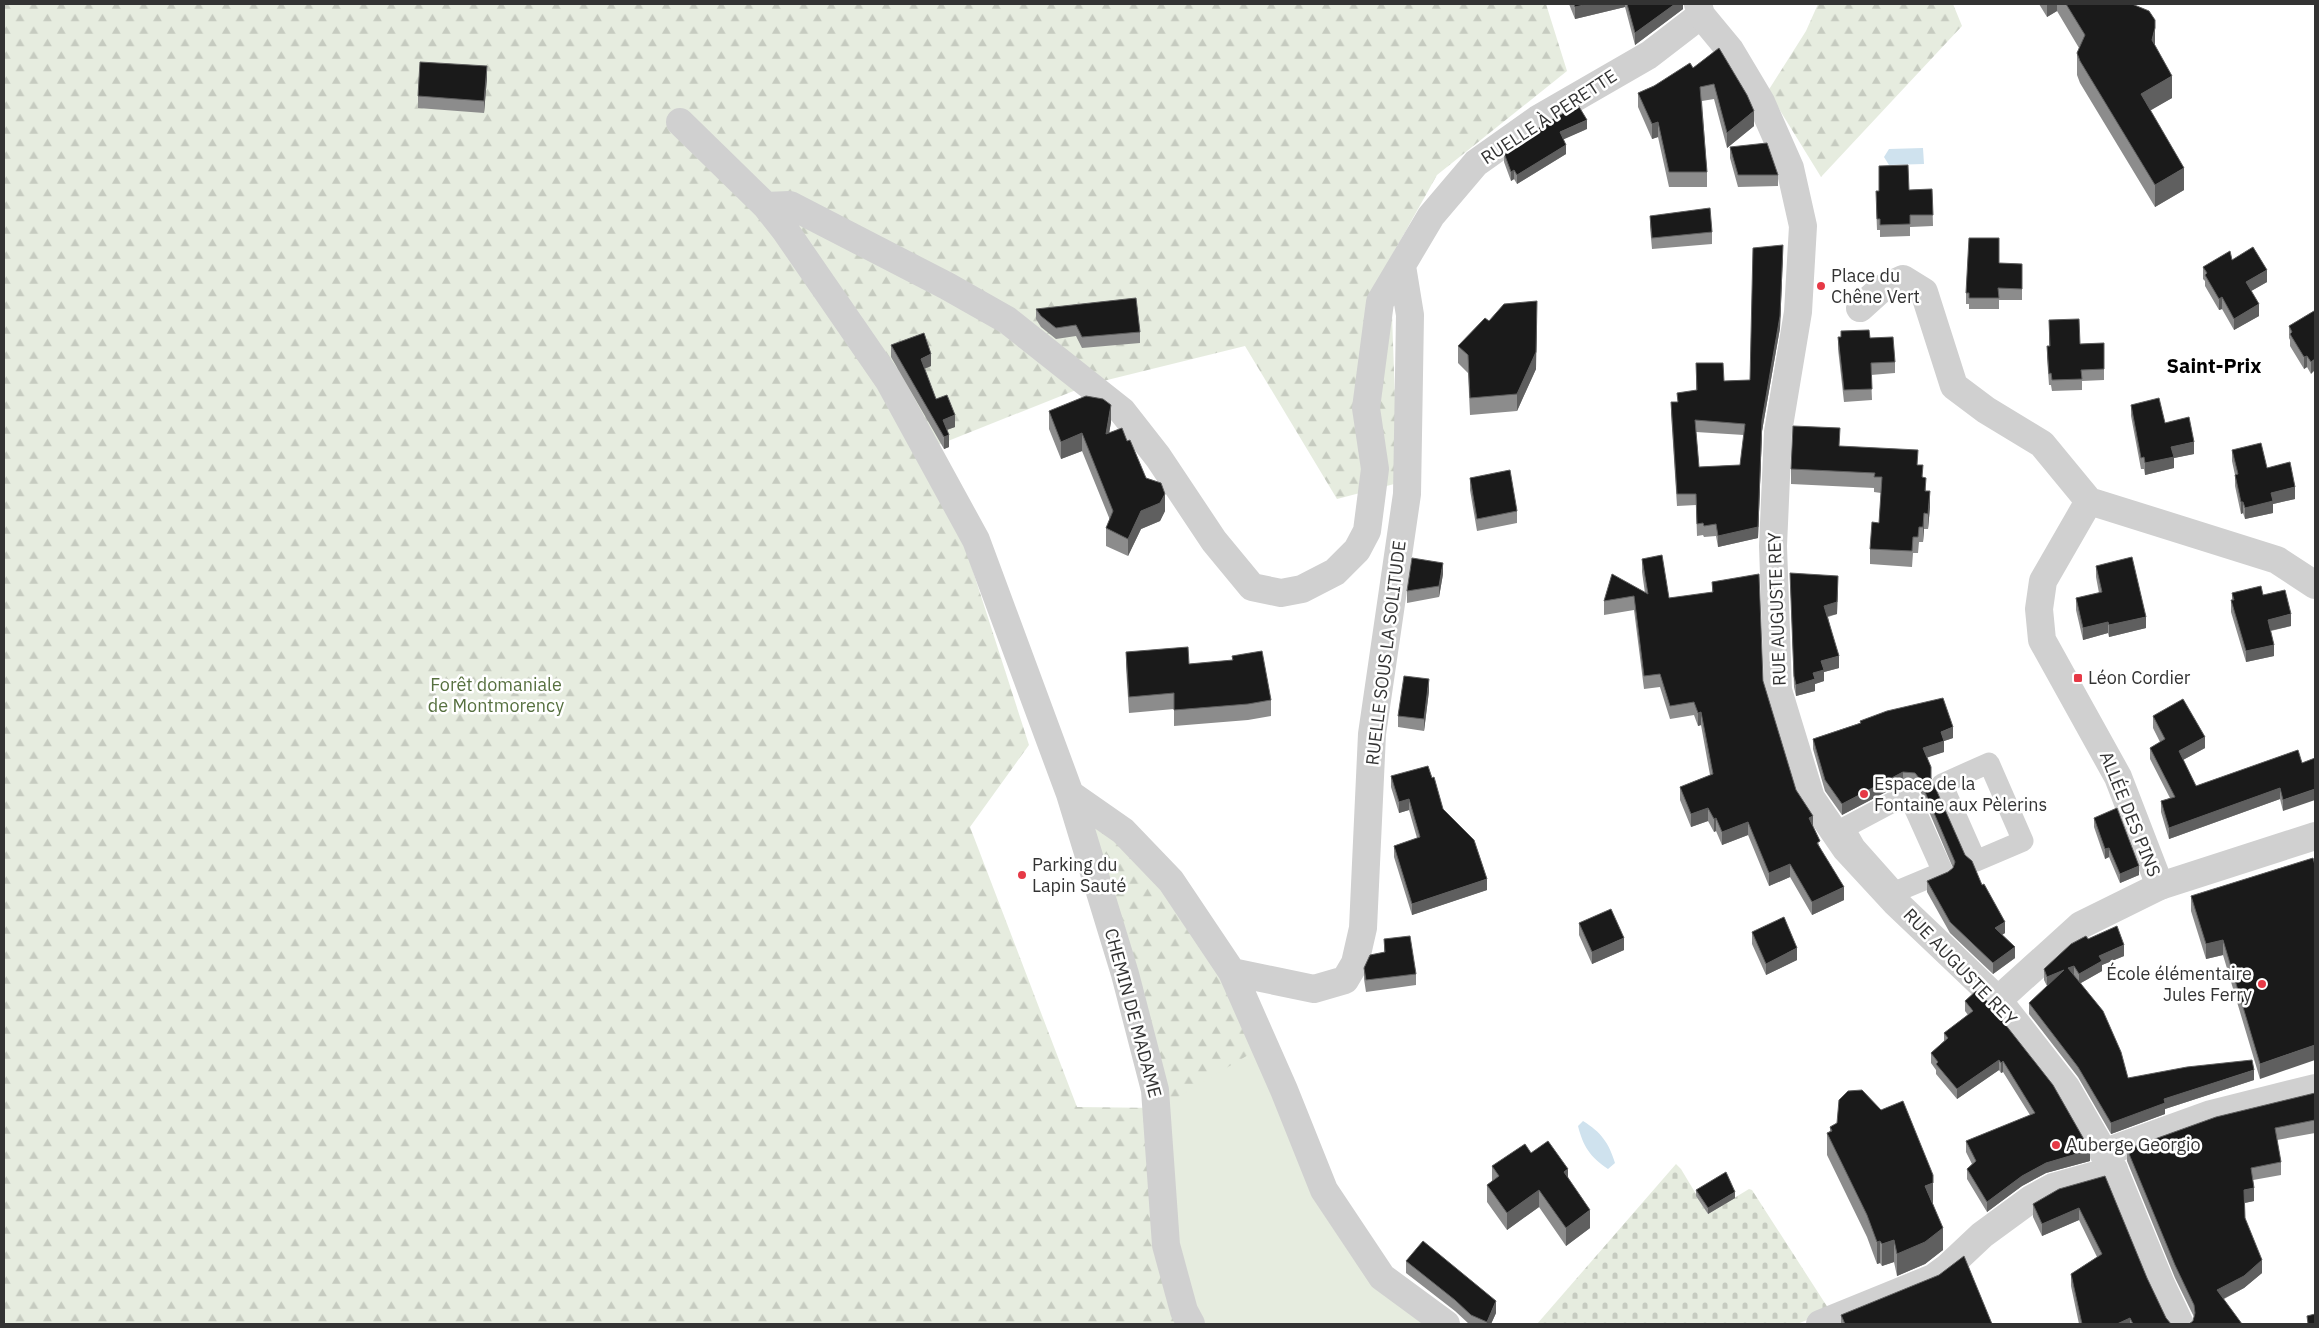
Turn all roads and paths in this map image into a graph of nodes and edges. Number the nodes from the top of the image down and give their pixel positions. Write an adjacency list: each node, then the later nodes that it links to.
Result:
1 (1700, 9): 4 (street, RUELLE À PERETTE); 14 (street, RUE AUGUSTE REY)
2 (680, 122): 3 (street, CHEMIN DE MADAME)
3 (766, 206): 4 (street, RUELLE À PERETTE); 8 (street, CHEMIN DE MADAME)
4 (1402, 266): 13 (street, RUELLE SOUS LA SOLITUDE)
5 (1860, 308): 6 (street)
6 (2089, 501): 7 (street); 12 (street, ALLÉE DES PINS)
7 (2315, 585)
8 (1070, 794): 13 (street); 17 (street, CHEMIN DE MADAME)
9 (2315, 836): 12 (street)
10 (1976, 861): 10 (street)
11 (1943, 872): 11 (street)
12 (2160, 886): 14 (street)
13 (1232, 972): 18 (street)
14 (1998, 1000): 16 (street, RUE AUGUSTE REY)
15 (2315, 1088): 16 (street)
16 (2108, 1161): 19 (street); 20 (street, RUE AUGUSTE REY)
17 (1191, 1324)
18 (1446, 1324)
19 (1820, 1324)
20 (2180, 1324)

